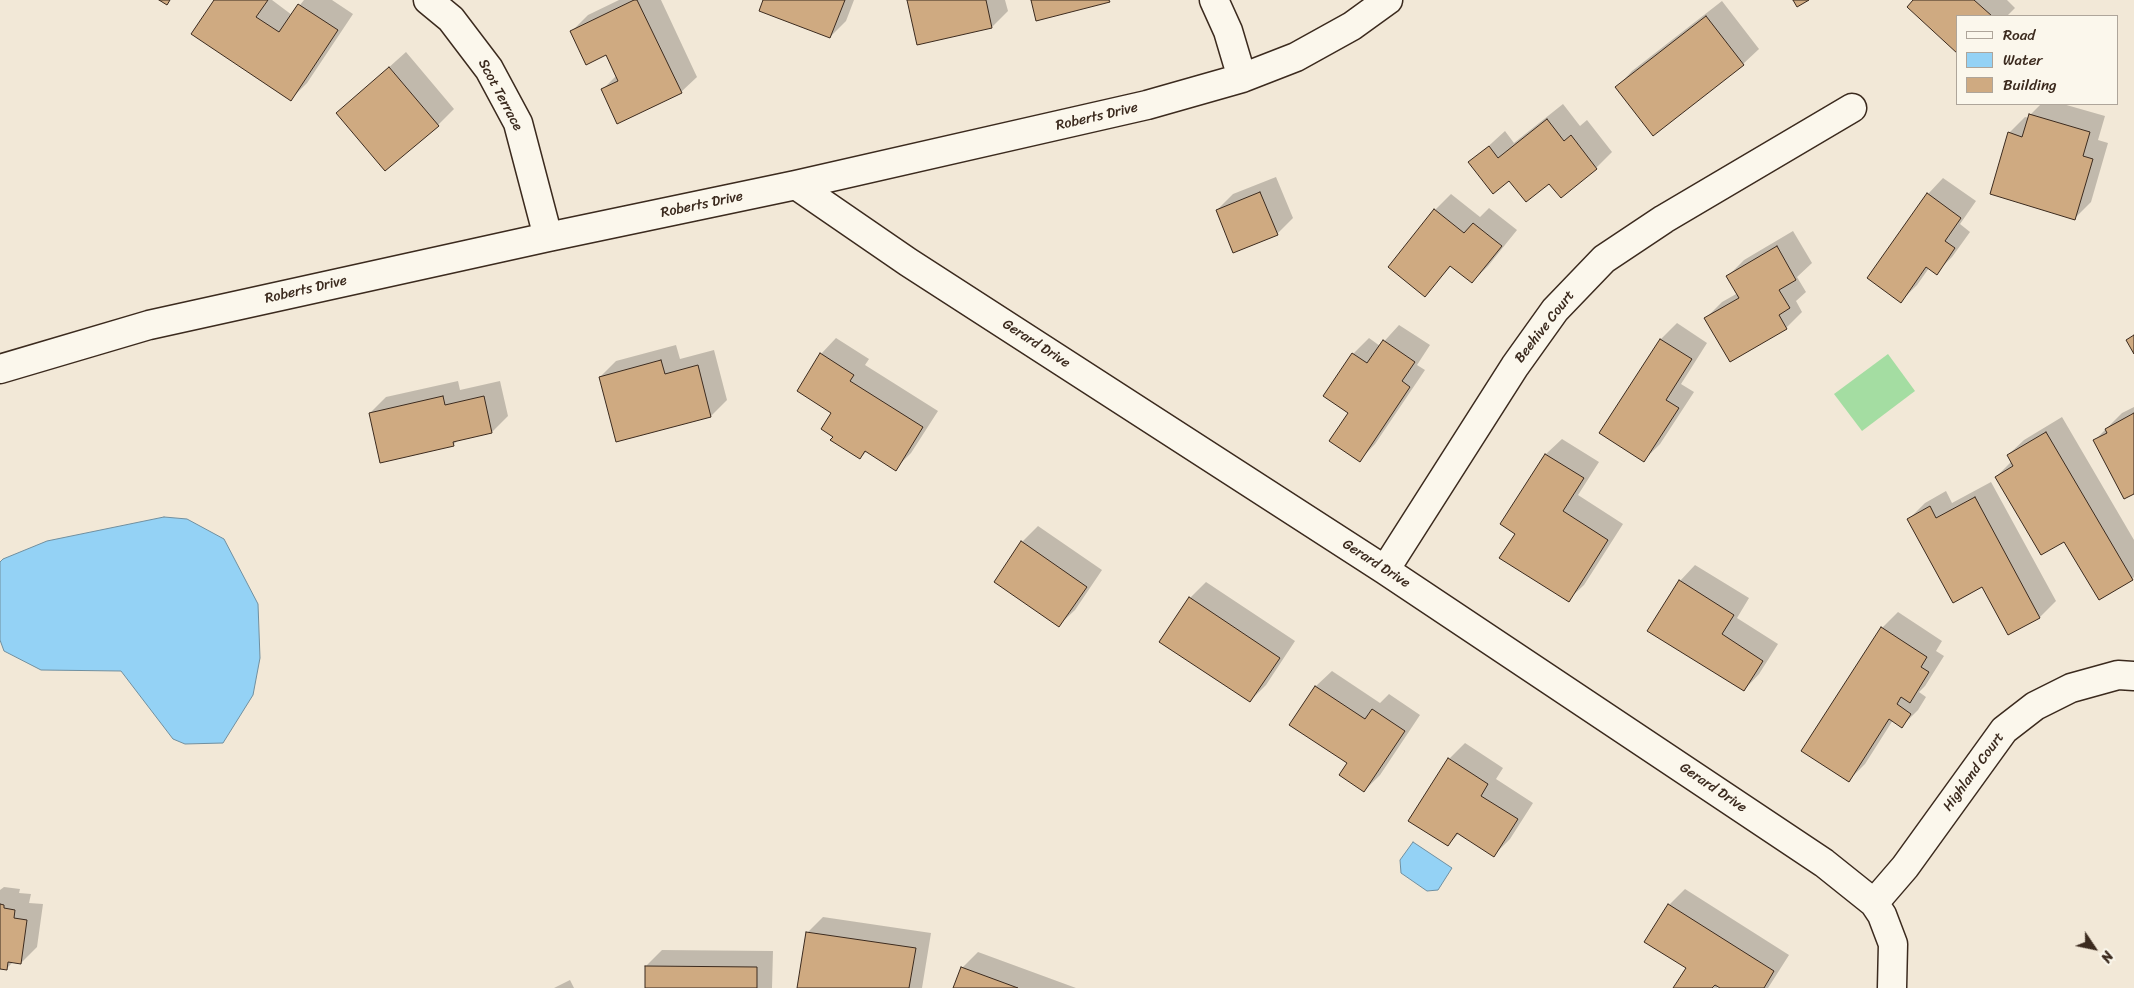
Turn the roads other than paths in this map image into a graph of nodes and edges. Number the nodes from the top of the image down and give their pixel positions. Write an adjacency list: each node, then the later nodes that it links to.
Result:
1 (428, 0): 7 (street, Scot Terrace)
2 (1214, 0): 4 (street)
3 (1388, 0): 4 (street, Roberts Drive)
4 (1242, 78): 6 (street, Roberts Drive)
5 (1852, 108): 9 (street, Beehive Court)
6 (796, 185): 7 (street, Roberts Drive); 9 (street, Gerard Drive)
7 (548, 237): 8 (street, Roberts Drive)
8 (0, 369)
9 (1385, 570): 11 (street, Gerard Drive)
10 (2134, 676): 11 (street, Highland Court)
11 (1874, 903): 12 (street, Gerard Drive)
12 (1892, 988)

